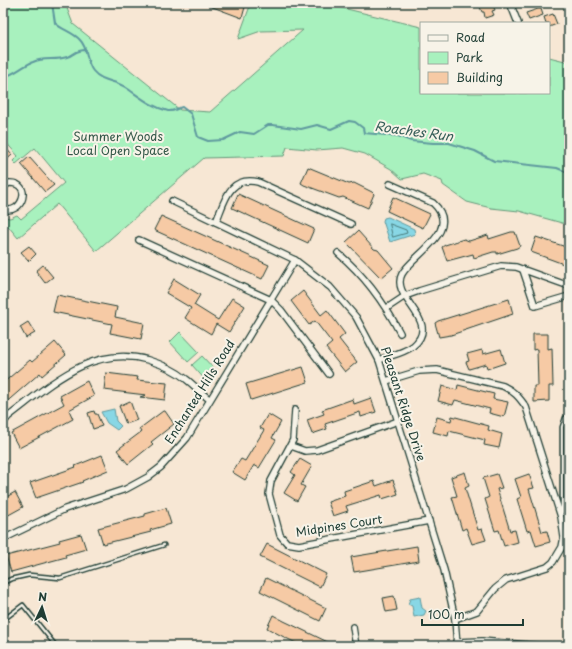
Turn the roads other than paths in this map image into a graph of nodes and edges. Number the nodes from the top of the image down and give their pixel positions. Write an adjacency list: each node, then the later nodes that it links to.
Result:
1 (510, 3): 2 (street)
2 (518, 22)
3 (390, 184): 14 (street)
4 (3, 186): 6 (street)
5 (172, 201): 7 (street, Pleasant Ridge Drive)
6 (3, 209)
7 (216, 222): 8 (street); 11 (street, Pleasant Ridge Drive)
8 (351, 224)
9 (139, 240): 16 (street)
10 (338, 253): 17 (street)
11 (295, 260): 16 (street, Enchanted Hills Road); 19 (street, Pleasant Ridge Drive)
12 (523, 270): 13 (street); 14 (street); 15 (street)
13 (569, 286)
14 (405, 296): 17 (street); 19 (street)
15 (569, 296)
16 (271, 300): 20 (street); 22 (street, Enchanted Hills Road)
17 (387, 308): 18 (street)
18 (400, 333)
19 (379, 360): 21 (street, Pleasant Ridge Drive)
20 (329, 374)
21 (386, 381): 25 (street, Pleasant Ridge Drive); 28 (street)
22 (209, 399): 26 (street); 30 (street, Enchanted Hills Road)
23 (295, 410): 27 (street, Midpines Court)
24 (569, 415): 28 (lane)
25 (398, 421): 27 (street); 29 (street, Pleasant Ridge Drive)
26 (3, 423)
27 (290, 446): 29 (street, Midpines Court)
28 (562, 517): 33 (street)
29 (429, 521): 33 (street, Pleasant Ridge Drive)
30 (3, 539)
31 (164, 545): 32 (lane)
32 (3, 583)
33 (455, 619): 36 (street, Pleasant Ridge Drive)
34 (3, 620): 37 (lane)
35 (352, 627): 38 (street)
36 (456, 644): 39 (street)
37 (56, 646)
38 (356, 646)
39 (539, 646)

